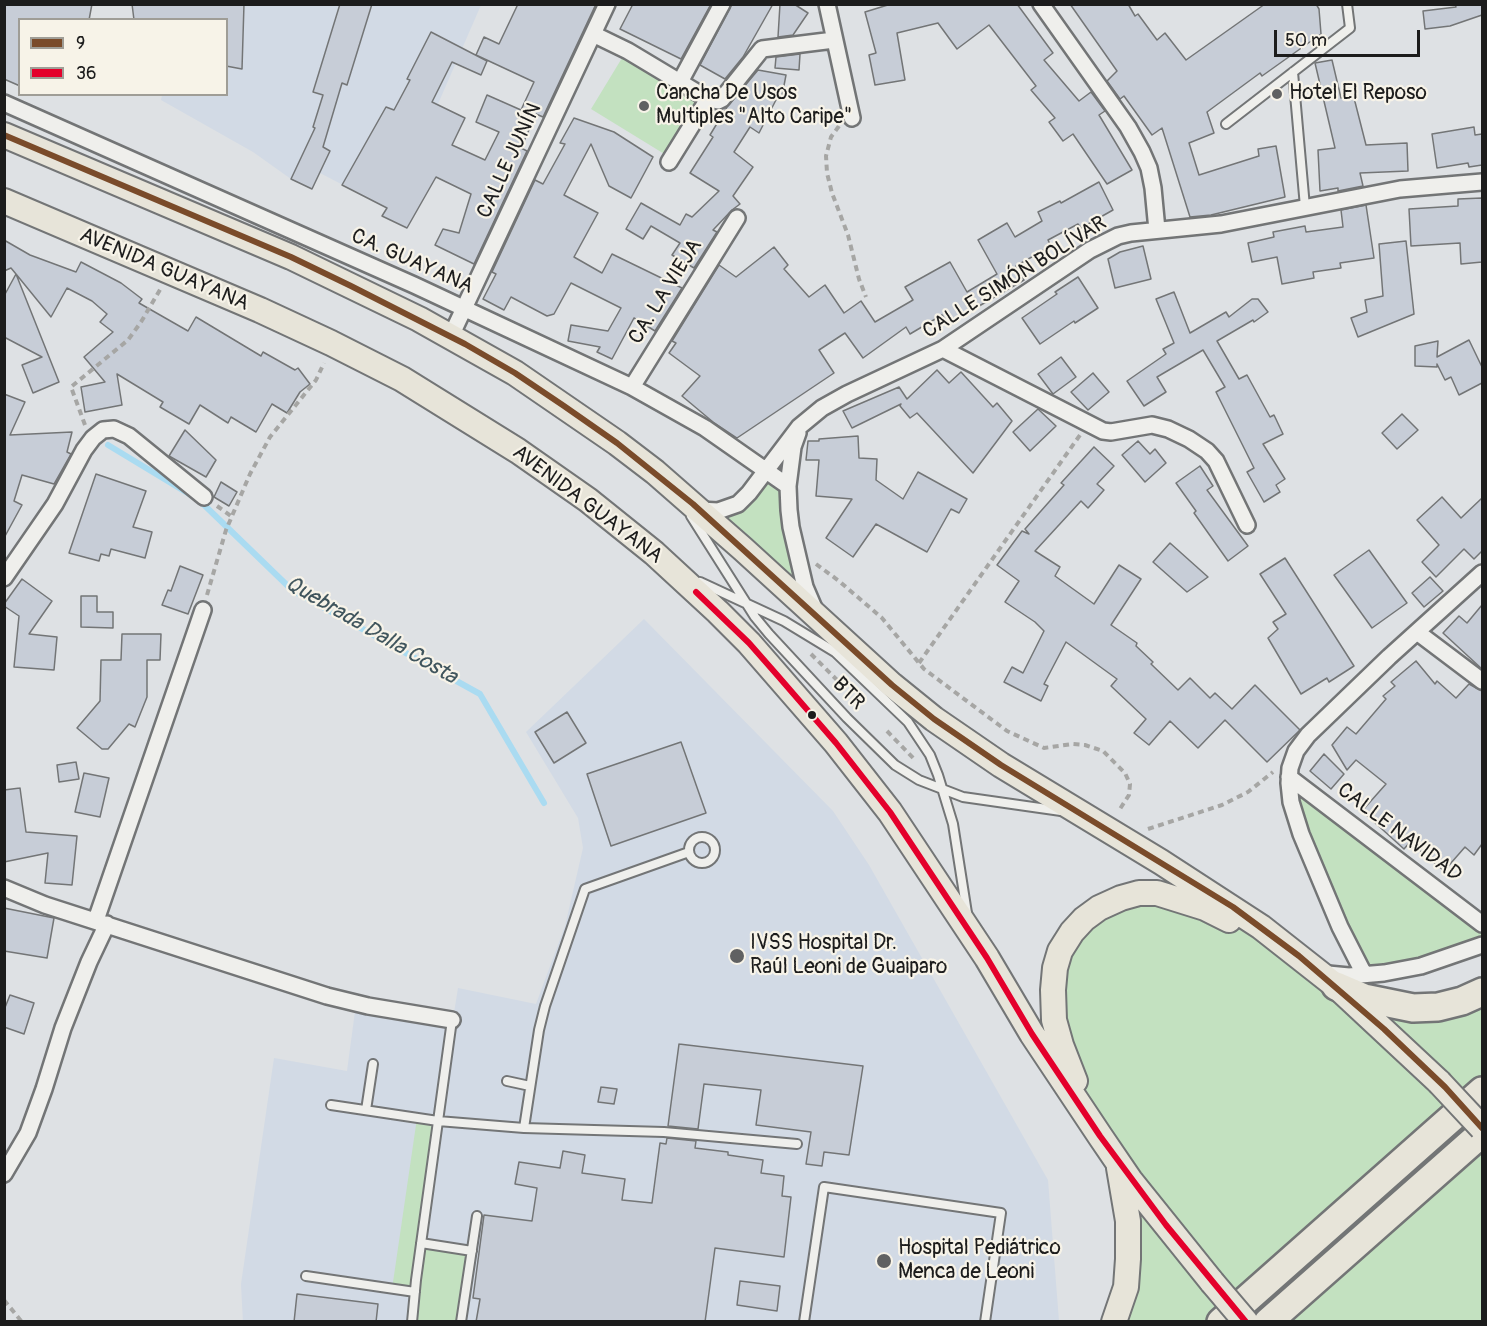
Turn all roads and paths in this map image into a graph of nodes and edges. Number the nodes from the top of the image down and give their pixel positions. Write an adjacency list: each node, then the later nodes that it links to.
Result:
1 (608, 4): 6 (street, CALLE JUNÍN)
2 (722, 4): 9 (street)
3 (827, 4): 7 (street)
4 (1041, 4): 20 (street)
5 (1347, 4): 8 (lane)
6 (593, 34): 9 (street); 23 (street, CALLE JUNÍN)
7 (834, 40): 10 (street); 12 (street)
8 (1293, 72): 13 (lane); 18 (lane)
9 (680, 82): 10 (street)
10 (708, 99): 15 (street)
11 (4, 103): 23 (street, CA. GUAYANA)
12 (852, 118): 22 (path)
13 (1226, 124)
14 (4, 135): 24 (main road)
15 (669, 162)
16 (1482, 182): 18 (street, CALLE SIMÓN BOLÍVAR)
17 (4, 201): 21 (main road, AVENIDA GUAYANA)
18 (1305, 207): 20 (street, CALLE SIMÓN BOLÍVAR)
19 (737, 218): 27 (street, CA. LA VIEJA)
20 (1157, 230): 26 (street, CALLE SIMÓN BOLÍVAR)
21 (170, 272): 25 (main road, AVENIDA GUAYANA); 30 (path)
22 (867, 297)
23 (464, 308): 24 (street, CALLE JUNÍN); 27 (street, CA. GUAYANA)
24 (451, 336): 32 (main road)
25 (331, 343): 38 (main road, AVENIDA GUAYANA); 42 (path)
26 (943, 349): 28 (street); 29 (street, CALLE SIMÓN BOLÍVAR)
27 (632, 387): 31 (street, CA. GUAYANA)
28 (1087, 424): 36 (street); 45 (path)
29 (799, 427): 31 (street, CALLE SIMÓN BOLÍVAR); 33 (street)
30 (93, 438): 34 (street); 40 (street)
31 (766, 471): 33 (street, CA. GUAYANA); 35 (street, CALLE SIMÓN BOLÍVAR)
32 (671, 486): 35 (main road); 41 (lane, BTR)
33 (788, 486): 37 (street)
34 (204, 497)
35 (699, 510): 43 (main road)
36 (1247, 525)
37 (798, 556): 43 (street); 45 (path)
38 (671, 570): 41 (lane, BTR); 55 (main road, AVENIDA GUAYANA)
39 (1482, 573): 44 (street)
40 (4, 578)
41 (746, 603): 49 (lane, BTR); 49 (lane, BTR)
42 (202, 610): 53 (street)
43 (817, 617): 50 (main road)
44 (1417, 632): 46 (street); 47 (street)
45 (919, 663): 50 (path)
46 (1482, 681)
47 (1296, 751): 48 (street); 50 (path)
48 (1289, 777): 54 (street, CALLE NAVIDAD); 57 (street)
49 (942, 789): 50 (lane, BTR); 55 (lane, BTR)
50 (1106, 830): 58 (main road)
51 (689, 852): 63 (lane)
52 (4, 888): 53 (street)
53 (101, 922): 60 (street); 74 (street)
54 (1482, 924)
55 (970, 932): 71 (main road, AVENIDA GUAYANA)
56 (1482, 945): 57 (street)
57 (1364, 974): 58 (street)
58 (1328, 980): 59 (highway); 69 (main road, bridge); 71 (main road)
59 (1482, 992)
60 (452, 1020): 67 (lane)
61 (373, 1064): 66 (lane)
62 (507, 1081): 63 (lane)
63 (530, 1086): 68 (lane)
64 (1482, 1091): 87 (highway)
65 (331, 1105): 66 (lane)
66 (366, 1110): 67 (lane)
67 (438, 1121): 68 (lane); 76 (lane)
68 (524, 1128): 72 (lane)
69 (1482, 1128)
70 (1482, 1133): 89 (highway)
71 (1100, 1136): 73 (main road, AVENIDA GUAYANA)
72 (797, 1144)
73 (1118, 1162): 86 (main road); 88 (main road, AVENIDA GUAYANA, bridge)
74 (4, 1174)
75 (477, 1216): 77 (lane)
76 (421, 1243): 77 (lane); 79 (lane)
77 (472, 1251): 83 (lane)
78 (306, 1276): 79 (lane)
79 (415, 1292): 82 (lane)
80 (4, 1300): 81 (path)
81 (22, 1322)
82 (412, 1322)
83 (461, 1322)
84 (804, 1322): 85 (lane)
85 (985, 1322)
86 (1114, 1322)
87 (1221, 1322)
88 (1246, 1322)
89 (1268, 1322)

